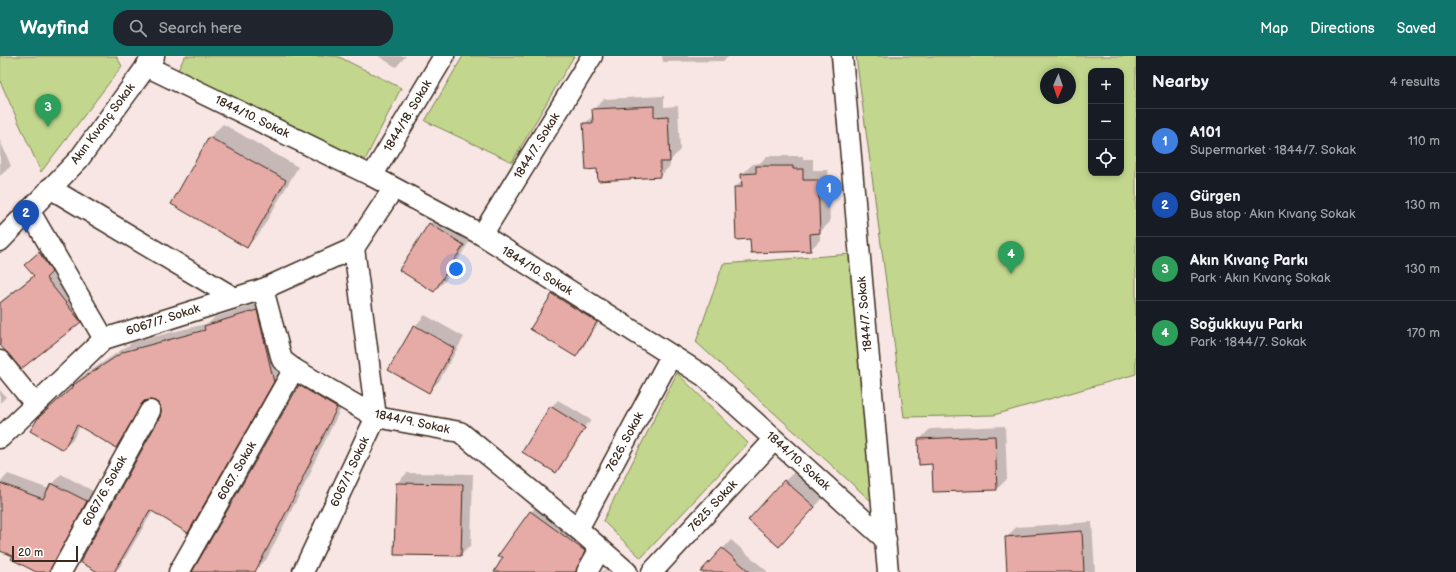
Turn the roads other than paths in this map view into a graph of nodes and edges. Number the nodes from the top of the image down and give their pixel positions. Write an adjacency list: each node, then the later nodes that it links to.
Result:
1 (444, 56): 5 (street, 1844/18. Sokak)
2 (592, 56): 9 (street, 1844/7. Sokak)
3 (842, 56): 24 (street, 1844/7. Sokak)
4 (150, 61): 5 (street, 1844/10. Sokak); 6 (street, Akın Kıvanç Sokak)
5 (372, 176): 7 (street, 1844/10. Sokak)
6 (50, 188): 8 (street, Akın Kıvanç Sokak); 13 (street)
7 (394, 188): 9 (street, 1844/10. Sokak); 11 (street)
8 (29, 210): 10 (street, Akın Kıvanç Sokak); 14 (street)
9 (482, 235): 15 (street, 1844/10. Sokak)
10 (0, 241)
11 (354, 248): 12 (street, 6067/7. Sokak); 20 (street)
12 (263, 288): 13 (street, 6067/7. Sokak); 17 (street, 1844/9. Sokak)
13 (233, 297): 14 (street, 6067/7. Sokak)
14 (104, 339): 18 (street, 6067/7. Sokak)
15 (671, 356): 22 (street, 1844/10. Sokak); 23 (street, 7626. Sokak)
16 (0, 361): 18 (street)
17 (294, 369): 20 (street, 1844/9. Sokak); 27 (street, 6067. Sokak)
18 (35, 404): 21 (street, 6067/7. Sokak)
19 (150, 410): 26 (street, 6067/6. Sokak)
20 (376, 417): 23 (street, 1844/9. Sokak); 28 (street, 6067/1. Sokak)
21 (0, 438)
22 (774, 440): 24 (street, 1844/10. Sokak); 31 (street, 7625. Sokak)
23 (578, 529): 25 (street, 1844/9. Sokak)
24 (886, 540): 32 (street, 1844/7. Sokak)
25 (600, 549): 29 (street); 30 (street, 1844/9. Sokak)
26 (61, 572)
27 (179, 572)
28 (303, 572)
29 (587, 572)
30 (627, 572)
31 (652, 572)
32 (888, 572)

